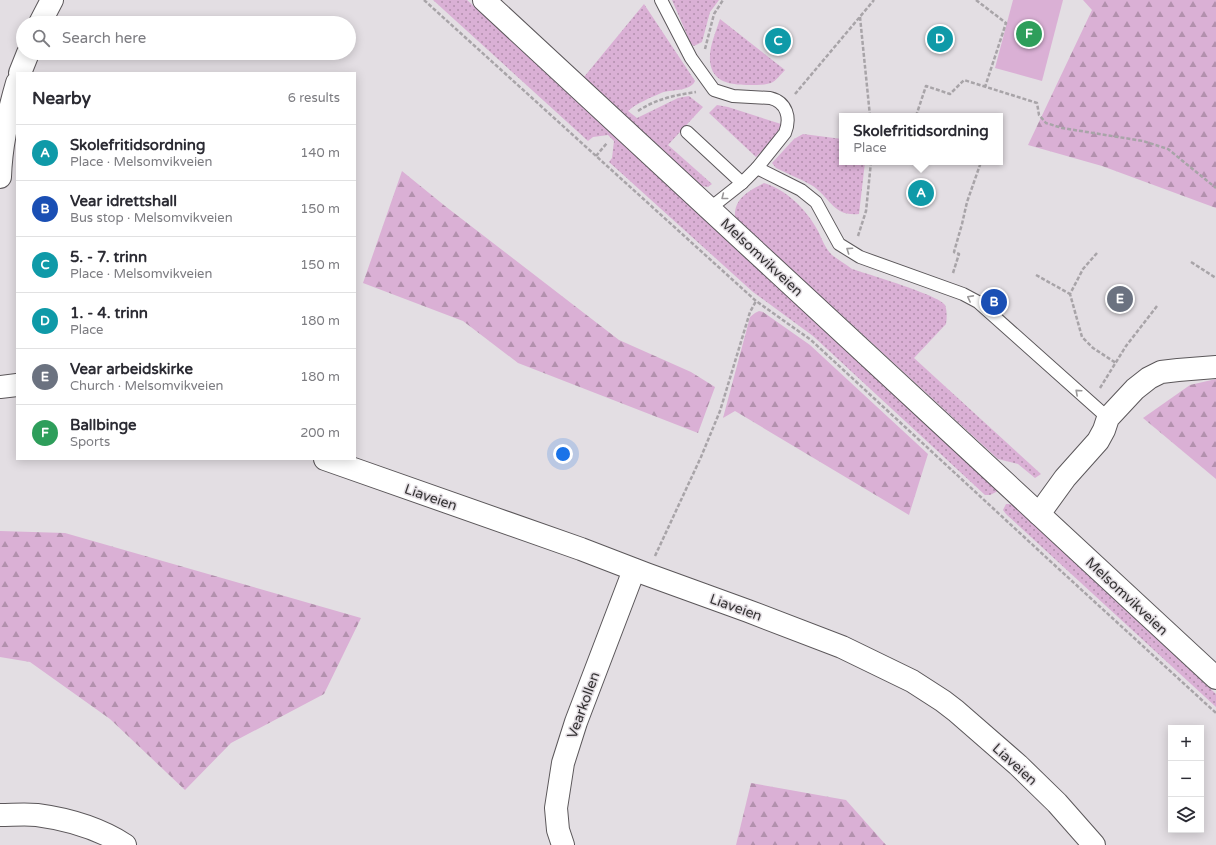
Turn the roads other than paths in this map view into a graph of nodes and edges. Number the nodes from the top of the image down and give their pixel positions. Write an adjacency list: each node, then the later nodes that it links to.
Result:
1 (52, 0): 4 (street)
2 (484, 0): 12 (street, Melsomvikveien)
3 (661, 0): 9 (lane)
4 (44, 16)
5 (25, 60): 6 (street)
6 (20, 72)
7 (16, 87): 10 (street)
8 (687, 132): 11 (lane)
9 (757, 168): 11 (lane); 16 (lane, one-way to 9)
10 (0, 176)
11 (742, 183): 12 (lane, one-way to 12)
12 (710, 209): 18 (street, Melsomvikveien)
13 (1216, 367): 16 (street)
14 (16, 385): 15 (street)
15 (0, 387)
16 (1108, 418): 18 (street)
17 (328, 460): 19 (street, Liaveien)
18 (1039, 514): 20 (street, Melsomvikveien)
19 (640, 572): 23 (street, Vearkollen); 24 (street, Liaveien)
20 (1216, 678)
21 (0, 815): 22 (street)
22 (125, 845)
23 (562, 845)
24 (1094, 845)

